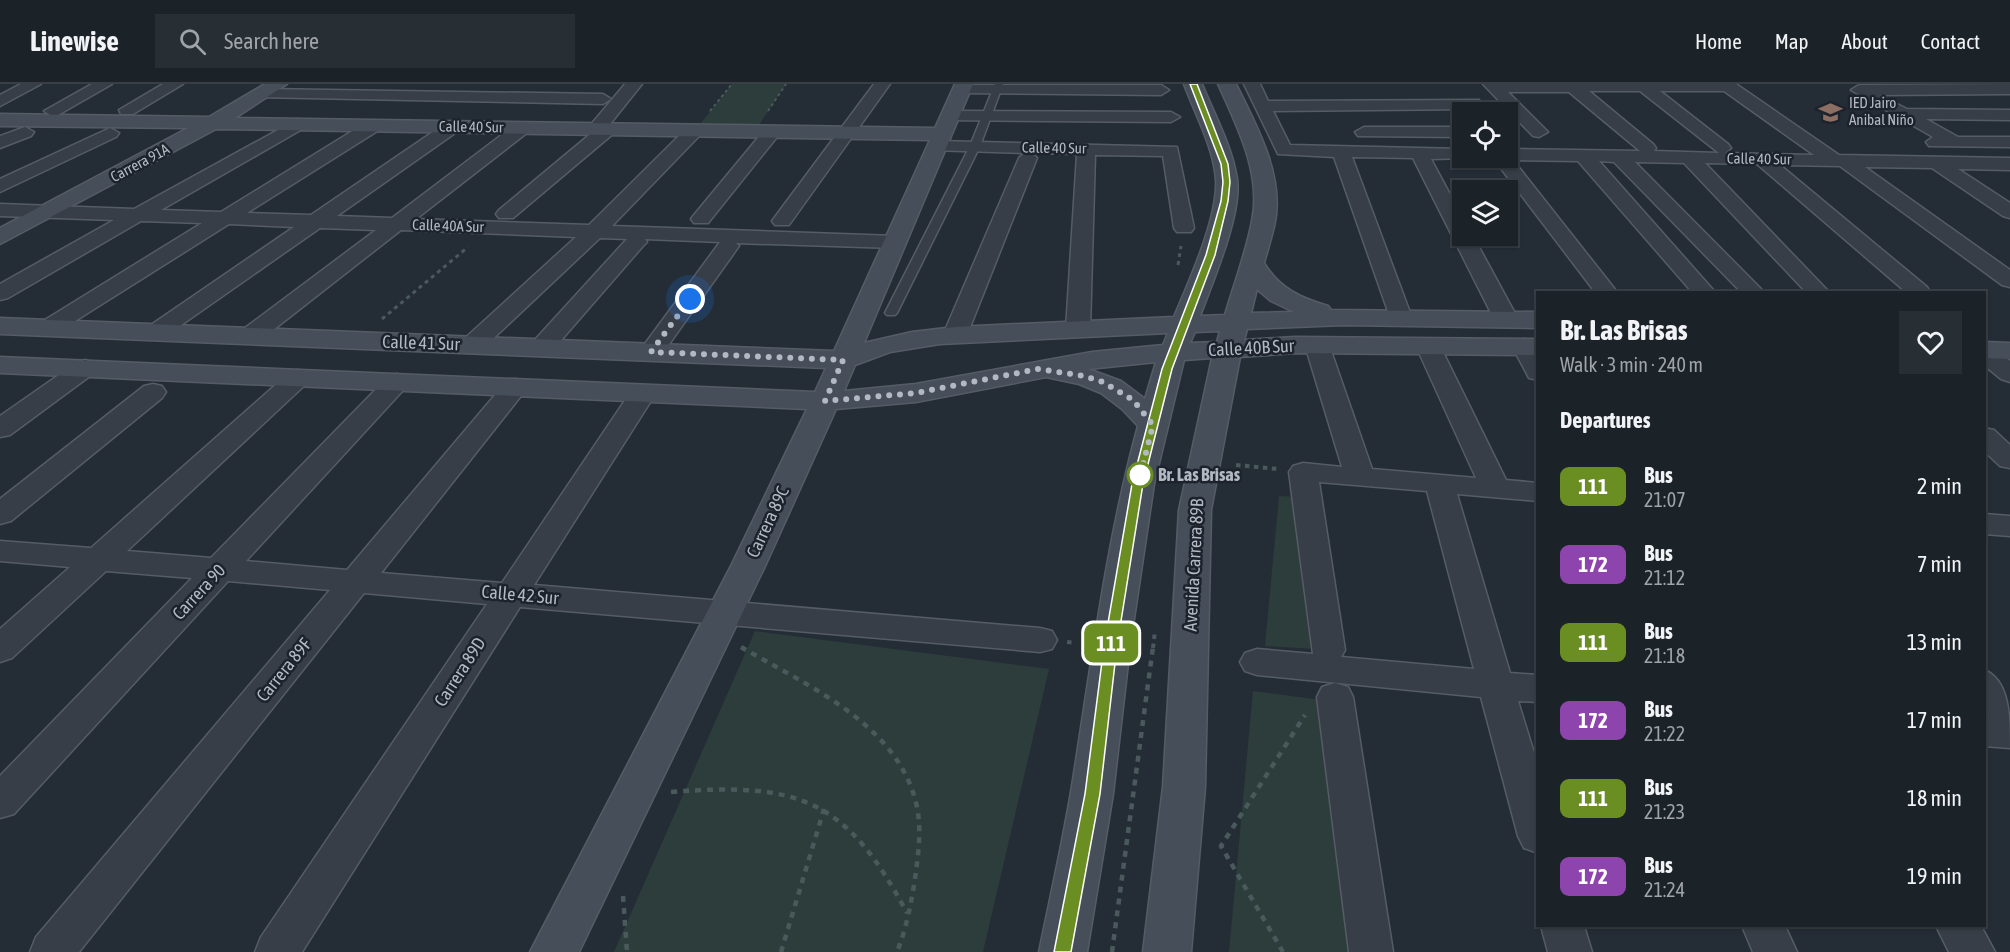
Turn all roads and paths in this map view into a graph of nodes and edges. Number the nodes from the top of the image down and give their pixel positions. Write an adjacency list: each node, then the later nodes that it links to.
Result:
1 (33, 84): 24 (street)
2 (104, 84): 30 (street)
3 (175, 84): 29 (street)
4 (279, 84): 22 (street, Carrera 91A)
5 (634, 84): 42 (street)
6 (732, 84): 43 (path)
7 (786, 84): 44 (path)
8 (882, 84): 51 (street)
9 (1194, 84): 110 (street)
10 (1227, 84): 97 (street, Avenida Carrera 89B)
11 (1252, 84): 28 (street)
12 (1461, 84): 26 (street)
13 (1727, 85): 16 (street); 70 (street)
14 (1493, 86): 15 (street); 27 (street)
15 (1572, 86): 16 (street); 59 (street)
16 (1643, 86): 60 (street)
17 (963, 87): 18 (street); 47 (street, Carrera 89C)
18 (998, 87): 21 (street); 34 (lane)
19 (1854, 87): 20 (street); 32 (street)
20 (2010, 89)
21 (1161, 90)
22 (262, 94): 23 (street); 37 (street, Carrera 91A)
23 (603, 99)
24 (0, 101)
25 (1452, 102): 28 (street)
26 (1480, 102)
27 (1509, 102)
28 (1263, 106): 45 (street)
29 (127, 110)
30 (52, 111)
31 (1518, 111): 49 (street)
32 (1904, 114): 33 (street); 55 (street)
33 (2010, 115)
34 (987, 116): 35 (street); 47 (street); 58 (lane)
35 (1171, 117)
36 (0, 120): 37 (street, Calle 40 Sur)
37 (213, 123): 38 (street, Calle 40 Sur); 80 (street, Carrera 91A)
38 (298, 124): 39 (street, Calle 40 Sur); 83 (street)
39 (373, 126): 40 (street, Calle 40 Sur); 84 (street)
40 (452, 127): 41 (street, Calle 40 Sur); 86 (street)
41 (522, 128): 42 (street, Calle 40 Sur); 89 (street)
42 (602, 129): 43 (street, Calle 40 Sur); 87 (street)
43 (695, 130): 44 (street, Calle 40 Sur); 91 (street)
44 (763, 131): 51 (street, Calle 40 Sur); 85 (street)
45 (1275, 131): 48 (street); 53 (street)
46 (25, 132): 57 (street)
47 (943, 132): 51 (street, Calle 40 Sur); 58 (street, Calle 40 Sur); 94 (street, Carrera 89C)
48 (1299, 132)
49 (1518, 132)
50 (110, 133): 74 (street)
51 (847, 133): 88 (street)
52 (1452, 133): 53 (street)
53 (1343, 142): 62 (street); 107 (street)
54 (1911, 142): 55 (street)
55 (1955, 142): 56 (street)
56 (2010, 142)
57 (0, 143)
58 (975, 146): 61 (street, Calle 40 Sur); 105 (lane)
59 (1647, 148)
60 (1722, 148)
61 (1086, 149): 90 (street, Calle 40 Sur); 115 (street)
62 (1419, 153): 63 (street); 82 (street)
63 (1452, 154)
64 (1518, 154): 65 (street, Calle 40 Sur)
65 (1584, 156): 66 (street, Calle 40 Sur); 100 (street)
66 (1620, 157): 68 (street, Calle 40 Sur); 75 (street)
67 (1028, 158): 117 (street)
68 (1689, 158): 69 (street, Calle 40 Sur); 78 (street)
69 (1762, 159): 70 (street, Calle 40 Sur); 103 (street)
70 (1839, 161): 71 (street, Calle 40 Sur); 98 (street)
71 (1936, 162): 72 (street, Calle 40 Sur); 81 (street)
72 (2010, 164)
73 (1510, 168): 99 (street)
74 (0, 186)
75 (1664, 201): 76 (street); 101 (street)
76 (1686, 202)
77 (1709, 202): 78 (street)
78 (1732, 203): 102 (street)
79 (0, 210): 80 (street, Calle 40A Sur)
80 (49, 212): 83 (street, Calle 40A Sur); 92 (street, Carrera 91A)
81 (2010, 212)
82 (1452, 214)
83 (137, 215): 84 (street, Calle 40A Sur); 104 (street)
84 (224, 218): 86 (street, Calle 40A Sur); 112 (street)
85 (701, 219)
86 (315, 221): 89 (street, Calle 40A Sur); 116 (street)
87 (499, 221): 89 (street, Calle 40A Sur); 91 (street, Calle 40A Sur); 120 (path)
88 (782, 221)
89 (396, 224): 119 (street)
90 (1184, 228)
91 (595, 231): 94 (street, Calle 40A Sur); 121 (street)
92 (0, 237)
93 (636, 242): 125 (street)
94 (895, 242): 131 (street, Carrera 89C)
95 (728, 246): 128 (street)
96 (1469, 246): 108 (street)
97 (1253, 264): 106 (street); 118 (street, Avenida Carrera 89B)
98 (2010, 280)
99 (1605, 291)
100 (1703, 291)
101 (1752, 291)
102 (1817, 291)
103 (1918, 291)
104 (0, 293)
105 (891, 313)
106 (1344, 317): 107 (street, Calle 40B Sur); 118 (street, Calle 40B Sur)
107 (1400, 318): 108 (street, Calle 40B Sur)
108 (1506, 320): 109 (street, Calle 40B Sur)
109 (1536, 320)
110 (1184, 323): 115 (street, Calle 40B Sur); 118 (street, Calle 40B Sur); 129 (street)
111 (0, 326): 112 (street, Calle 41 Sur)
112 (48, 328): 116 (street, Calle 41 Sur)
113 (1986, 328): 114 (street)
114 (2010, 328)
115 (1078, 329): 117 (street, Calle 40B Sur)
116 (156, 332): 119 (street, Calle 41 Sur)
117 (955, 335): 131 (street, Calle 40B Sur)
118 (1232, 335): 122 (street, Calle 40B Sur); 129 (street, Calle 40B Sur); 191 (street, Avenida Carrera 89B)
119 (250, 336): 120 (street, Calle 41 Sur)
120 (356, 340): 121 (street, Calle 41 Sur)
121 (472, 345): 125 (street, Calle 41 Sur)
122 (1317, 345): 123 (street, Calle 40B Sur); 149 (street)
123 (1428, 346): 124 (street, Calle 40B Sur); 151 (street)
124 (1531, 346): 133 (street)
125 (541, 348): 128 (street, Calle 41 Sur)
126 (1986, 351): 127 (street)
127 (2010, 351)
128 (651, 352): 131 (street, Calle 41 Sur)
129 (1173, 352): 135 (street, Calle 40B Sur); 143 (street)
130 (1986, 353): 136 (street)
131 (843, 360): 142 (street, Carrera 89C)
132 (0, 364): 134 (street)
133 (1536, 365)
134 (85, 368): 137 (street); 144 (street)
135 (1038, 369): 142 (street, Calle 40B Sur); 143 (street)
136 (2010, 374)
137 (298, 378): 138 (street); 157 (street)
138 (397, 382): 139 (street); 158 (street, Carrera 90)
139 (515, 387): 141 (street); 159 (street, Carrera 89F)
140 (153, 392): 153 (street)
141 (643, 393): 142 (street); 160 (street, Carrera 89D)
142 (825, 401): 162 (street, Carrera 89C)
143 (1153, 425): 189 (street)
144 (0, 429)
145 (1986, 438): 146 (street)
146 (2010, 460)
147 (1236, 465): 148 (path)
148 (1303, 472): 149 (street); 165 (street)
149 (1360, 477): 150 (street)
150 (1439, 483): 151 (street); 167 (street)
151 (1495, 488): 152 (street)
152 (1536, 492)
153 (0, 514)
154 (1986, 524): 155 (street)
155 (2010, 526)
156 (0, 551): 157 (street, Calle 42 Sur)
157 (99, 559): 158 (street, Calle 42 Sur); 164 (street)
158 (220, 569): 159 (street, Calle 42 Sur); 175 (street, Carrera 90)
159 (356, 581): 160 (street, Calle 42 Sur); 183 (street, Carrera 89F)
160 (511, 594): 162 (street, Calle 42 Sur); 184 (street, Carrera 89D)
161 (1156, 620): 190 (path)
162 (730, 628): 163 (street, Calle 42 Sur); 179 (path); 185 (street, Carrera 89C)
163 (1040, 640)
164 (0, 650)
165 (1328, 650)
166 (1257, 662): 167 (street)
167 (1495, 685): 169 (street); 177 (street)
168 (1986, 685): 171 (street)
169 (1536, 689)
170 (1323, 701): 192 (path); 193 (street)
171 (2010, 718)
172 (1986, 731): 173 (street)
173 (2010, 734)
174 (666, 793): 176 (path)
175 (0, 802)
176 (825, 809): 179 (path); 187 (path)
177 (1536, 829)
178 (623, 884): 186 (path)
179 (908, 913): 188 (path)
180 (1563, 927): 194 (street)
181 (1764, 927): 195 (street)
182 (1959, 927): 196 (street)
183 (52, 952)
184 (277, 952)
185 (554, 952)
186 (627, 952)
187 (781, 952)
188 (897, 952)
189 (1063, 952)
190 (1112, 952)
191 (1167, 952)
192 (1283, 952)
193 (1371, 952)
194 (1570, 952)
195 (1775, 952)
196 (1973, 952)

